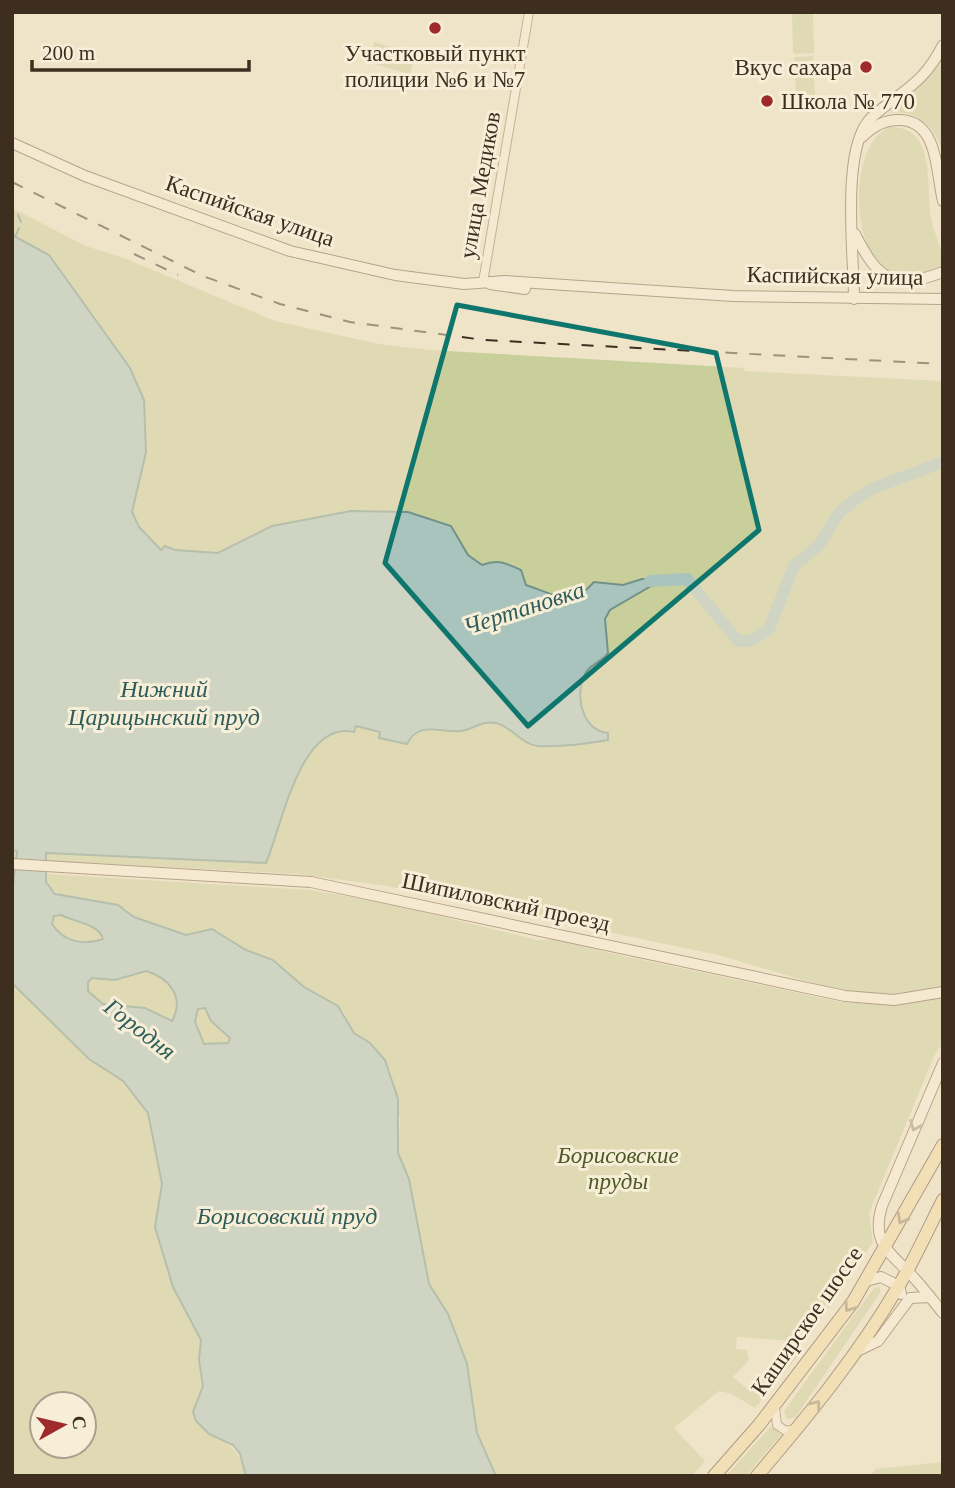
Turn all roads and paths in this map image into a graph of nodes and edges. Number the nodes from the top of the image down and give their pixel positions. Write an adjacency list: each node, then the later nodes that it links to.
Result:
1 (529, 12): 8 (street, улица Медиков)
2 (943, 46): 3 (main road)
3 (857, 142): 5 (main road); 6 (main road)
4 (12, 143): 8 (main road, Каспийская улица)
5 (943, 201)
6 (854, 232): 7 (main road); 9 (main road)
7 (943, 272)
8 (483, 282): 9 (main road, Каспийская улица)
9 (854, 299): 10 (main road, Каспийская улица)
10 (943, 299)
11 (12, 864): 12 (main road, Шипиловский проезд)
12 (943, 992)
13 (943, 1063): 16 (main road, one-way to 16)
14 (943, 1145): 16 (main road, Каширское шоссе, one-way to 16)
15 (943, 1200): 17 (main road)
16 (884, 1248): 17 (main road); 18 (main road, Каширское шоссе)
17 (907, 1271): 19 (main road); 20 (main road)
18 (866, 1281): 19 (main road); 24 (main road, Каширское шоссе, one-way to 24)
19 (899, 1286): 21 (main road); 23 (main road)
20 (930, 1297): 21 (main road); 22 (main road)
21 (902, 1307): 23 (main road)
22 (943, 1313)
23 (855, 1352): 25 (main road, one-way to 23)
24 (775, 1404): 25 (street); 26 (main road, Каширское шоссе)
25 (797, 1429): 27 (main road)
26 (714, 1476)
27 (757, 1476)

